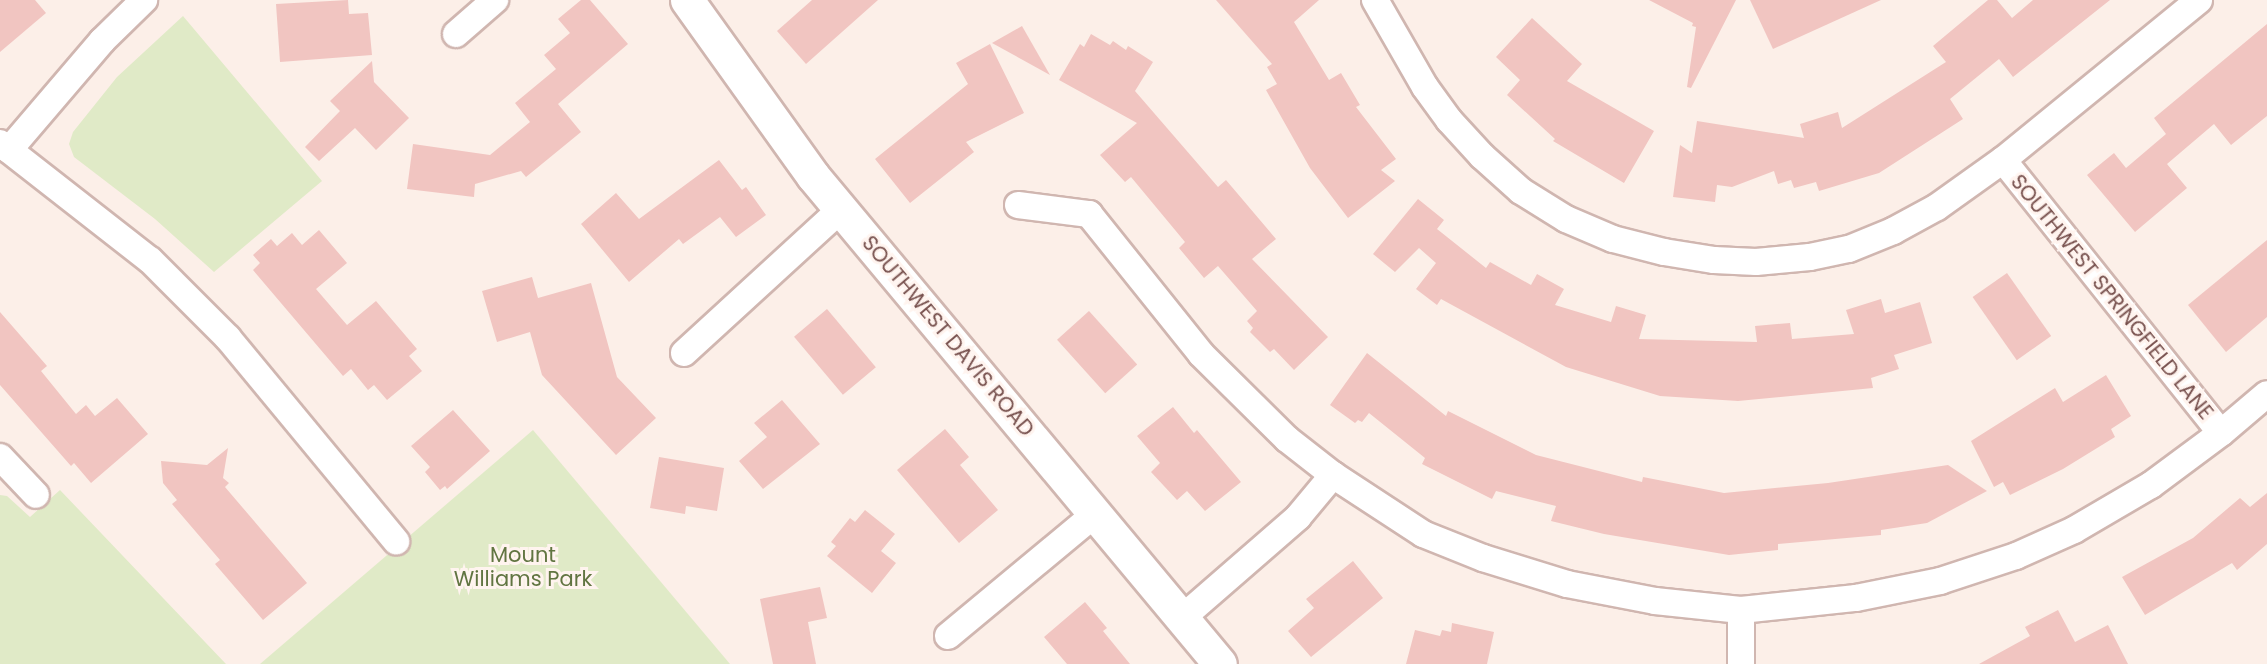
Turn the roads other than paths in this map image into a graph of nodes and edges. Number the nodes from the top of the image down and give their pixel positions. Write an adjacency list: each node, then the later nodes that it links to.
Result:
1 (144, 0): 7 (street)
2 (495, 0): 6 (street)
3 (1375, 0): 8 (street)
4 (2199, 0): 8 (street)
5 (698, 4): 10 (street, SOUTHWEST DAVIS ROAD)
6 (456, 34)
7 (5, 147): 18 (street)
8 (2003, 160): 13 (street, SOUTHWEST SPRINGFIELD LANE)
9 (1018, 205): 15 (street)
10 (841, 209): 11 (street); 17 (street, SOUTHWEST DAVIS ROAD)
11 (684, 353)
12 (2267, 394): 13 (street)
13 (2221, 433): 19 (street)
14 (0, 457): 16 (street)
15 (1333, 475): 19 (street); 20 (street)
16 (36, 495)
17 (1095, 513): 20 (street, SOUTHWEST DAVIS ROAD); 21 (street)
18 (396, 541)
19 (1741, 610): 23 (street)
20 (1182, 618): 22 (street, SOUTHWEST DAVIS ROAD)
21 (948, 636)
22 (1220, 664)
23 (1741, 664)

